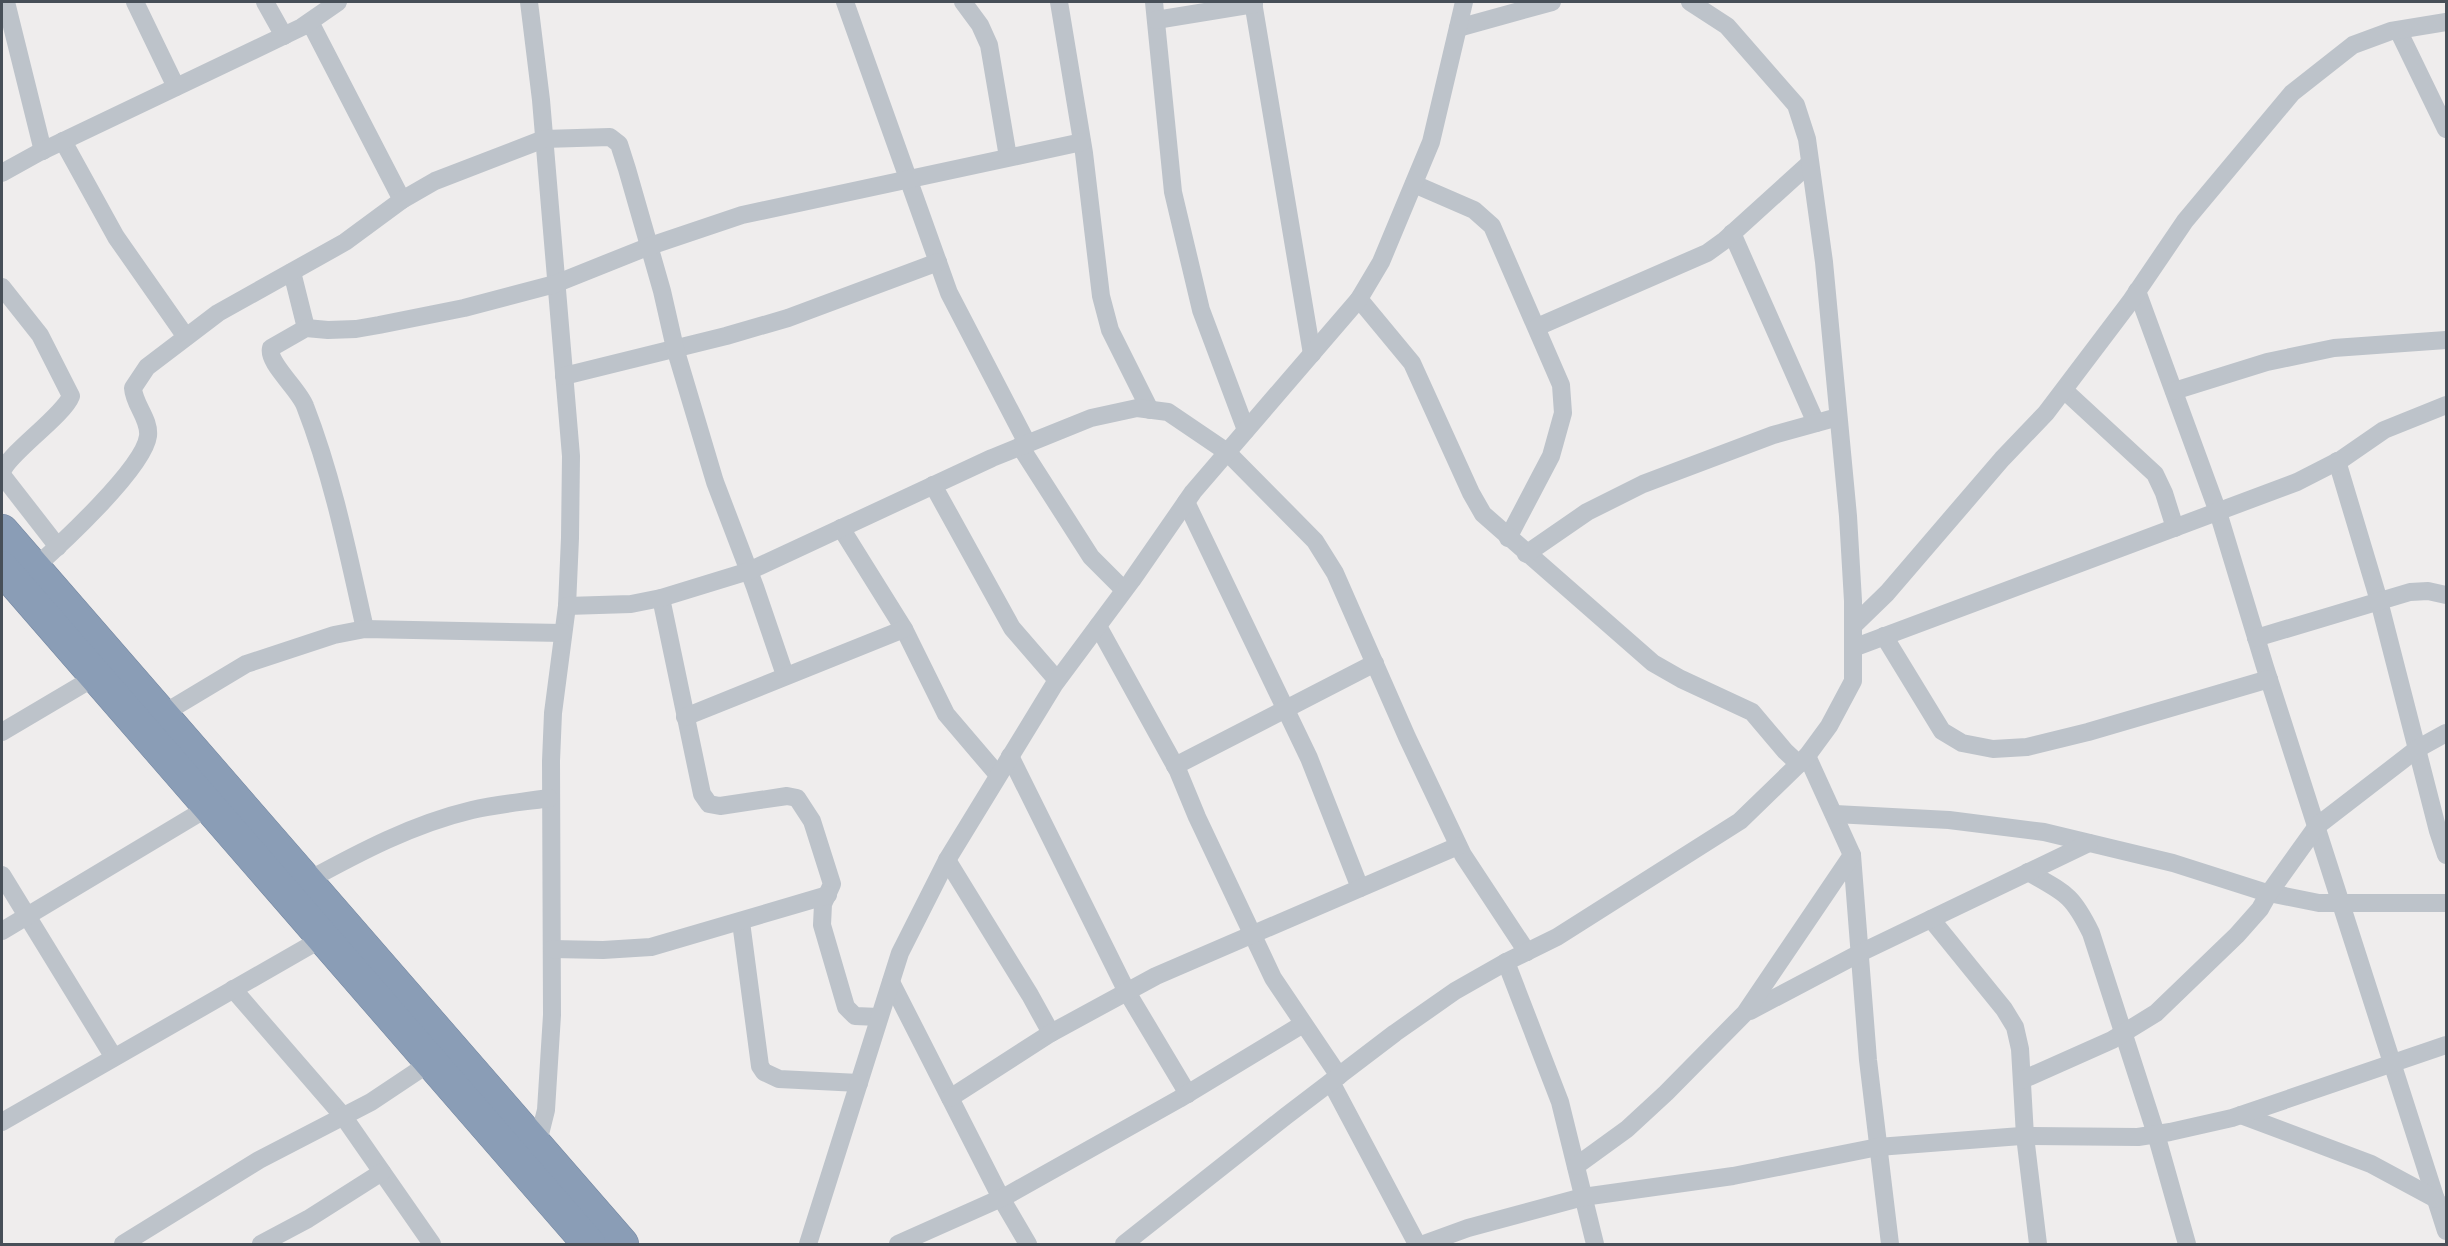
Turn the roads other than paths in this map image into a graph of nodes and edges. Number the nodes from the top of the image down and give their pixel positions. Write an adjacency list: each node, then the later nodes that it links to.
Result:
1 (6, 2): 25 (street)
2 (135, 2): 20 (street)
3 (265, 2): 19 (street)
4 (338, 2): 15 (street)
5 (529, 2): 22 (street)
6 (844, 2): 29 (street)
7 (963, 2): 26 (street)
8 (1059, 2): 24 (street)
9 (1154, 2): 14 (street)
10 (1464, 2): 17 (street)
11 (1552, 2): 17 (street)
12 (1690, 2): 27 (street)
13 (1254, 3): 14 (street); 45 (street)
14 (1155, 20): 53 (street)
15 (310, 22): 19 (street); 31 (street)
16 (2446, 22): 18 (street)
17 (1458, 28): 30 (street)
18 (2398, 30): 21 (street); 38 (street)
19 (284, 36): 20 (street)
20 (176, 87): 23 (street)
21 (2446, 129)
22 (544, 139): 31 (street); 33 (street); 36 (street)
23 (63, 141): 25 (street); 42 (street)
24 (1082, 142): 26 (street); 50 (street)
25 (43, 151): 28 (street)
26 (1008, 157): 29 (street)
27 (1810, 163): 32 (street); 51 (street)
28 (2, 173)
29 (907, 179): 33 (street); 34 (street)
30 (1414, 184): 39 (street); 40 (street)
31 (402, 200): 35 (street)
32 (1732, 233): 40 (street); 52 (street)
33 (650, 246): 36 (street); 44 (street)
34 (938, 262): 44 (street); 54 (street)
35 (292, 272): 41 (street); 42 (street)
36 (555, 284): 41 (street); 46 (street)
37 (2, 287): 57 (street)
38 (2137, 291): 47 (street); 48 (street)
39 (1359, 299): 45 (street); 64 (street)
40 (1537, 327): 64 (street)
41 (306, 328): 77 (street)
42 (186, 338): 65 (street)
43 (2446, 340): 48 (street)
44 (675, 348): 46 (street); 68 (street)
45 (1312, 354): 53 (street)
46 (564, 376): 73 (street)
47 (2064, 390): 62 (street); 75 (street)
48 (2174, 391): 60 (street)
49 (2446, 405): 56 (street)
50 (1150, 410): 54 (street); 55 (street)
51 (1838, 417): 52 (street); 75 (street)
52 (1816, 423): 66 (street)
53 (1246, 430): 55 (street)
54 (1023, 445): 58 (street); 69 (street)
55 (1227, 452): 59 (street); 82 (street)
56 (2337, 461): 60 (street); 72 (street)
57 (2, 474): 65 (street)
58 (933, 485): 61 (street); 86 (street)
59 (1186, 502): 69 (street); 87 (street)
60 (2218, 512): 62 (street); 80 (street)
61 (842, 528): 68 (street); 76 (street)
62 (2175, 528): 79 (street)
63 (2, 531): 67 (highway)
64 (1508, 538): 66 (street)
65 (58, 547): 67 (street)
66 (1526, 554): 94 (street)
67 (17, 569): 84 (highway); 88 (highway)
68 (749, 571): 71 (street); 83 (street)
69 (1125, 590): 74 (street)
70 (2446, 595): 72 (street)
71 (661, 598): 73 (street); 89 (street)
72 (2379, 601): 80 (street); 92 (street)
73 (567, 606): 78 (street)
74 (1098, 626): 86 (street); 95 (street)
75 (1853, 626): 81 (street)
76 (904, 628): 83 (street); 96 (street)
77 (364, 629): 78 (street); 88 (street)
78 (563, 633): 97 (street)
79 (1884, 636): 81 (street); 85 (street)
80 (2256, 638): 85 (street)
81 (1853, 648): 94 (street)
82 (1375, 663): 87 (street); 102 (street)
83 (785, 675): 89 (street)
84 (95, 677): 90 (street); 98 (highway)
85 (2269, 679): 100 (street)
86 (1058, 680): 93 (street)
87 (1286, 710): 95 (street); 109 (street)
88 (161, 715): 108 (highway)
89 (685, 717): 111 (street)
90 (2, 732)
91 (2446, 734): 92 (street)
92 (2417, 749): 100 (street); 104 (street)
93 (1010, 756): 96 (street); 126 (street)
94 (1803, 760): 99 (street); 121 (street)
95 (1175, 766): 118 (street)
96 (998, 775): 105 (street)
97 (549, 798): 108 (street); 120 (street)
98 (209, 807): 114 (street); 119 (highway)
99 (1835, 814): 101 (street); 103 (street)
100 (2317, 826): 110 (street); 112 (street)
101 (2089, 843): 106 (street); 110 (street)
102 (1458, 846): 109 (street); 121 (street)
103 (1852, 855): 122 (street); 127 (street)
104 (2446, 855)
105 (947, 860): 124 (street); 130 (street)
106 (2028, 872): 115 (street); 131 (street)
107 (2, 875): 114 (street)
108 (307, 881): 146 (highway)
109 (1360, 888): 118 (street)
110 (2269, 893): 112 (street); 131 (street)
111 (828, 895): 116 (street); 128 (street)
112 (2343, 903): 113 (street); 135 (street)
113 (2446, 903)
114 (27, 916): 117 (street); 133 (street)
115 (1931, 919): 122 (street); 137 (street)
116 (741, 922): 120 (street); 138 (street)
117 (2, 931)
118 (1253, 934): 126 (street); 129 (street)
119 (323, 938): 125 (street); 134 (highway)
120 (552, 949): 146 (street)
121 (1527, 952): 123 (street)
122 (1860, 953): 127 (street); 147 (street)
123 (1506, 962): 136 (street); 148 (street)
124 (891, 982): 128 (street); 140 (street)
125 (233, 989): 133 (street); 142 (street)
126 (1127, 992): 130 (street); 139 (street)
127 (1745, 1013): 148 (street)
128 (879, 1017): 138 (street)
129 (1303, 1024): 136 (street); 139 (street)
130 (1051, 1033): 140 (street)
131 (2123, 1033): 137 (street); 144 (street)
132 (2446, 1045): 135 (street)
133 (113, 1056): 143 (street)
134 (431, 1062): 142 (street); 157 (highway)
135 (2393, 1063): 141 (street); 152 (street)
136 (1335, 1079): 162 (street); 163 (street)
137 (2022, 1080): 145 (street)
138 (859, 1083): 159 (street)
139 (1188, 1094): 151 (street)
140 (950, 1098): 151 (street)
141 (2241, 1115): 144 (street); 152 (street)
142 (343, 1116): 149 (street); 155 (street)
143 (2, 1122)
144 (2156, 1134): 145 (street); 168 (street)
145 (2025, 1136): 147 (street); 167 (street)
146 (537, 1146): 158 (highway)
147 (1878, 1147): 150 (street); 166 (street)
148 (1576, 1166): 150 (street)
149 (382, 1172): 154 (street); 156 (street)
150 (1583, 1197): 164 (street); 165 (street)
151 (1001, 1198): 160 (street); 161 (street)
152 (2436, 1199): 153 (street)
153 (2446, 1231)
154 (266, 1243)
155 (123, 1245)
156 (432, 1245)
157 (589, 1245)
158 (622, 1245)
159 (808, 1245)
160 (898, 1245)
161 (1028, 1245)
162 (1124, 1245)
163 (1417, 1245)
164 (1424, 1245)
165 (1595, 1245)
166 (1890, 1245)
167 (2038, 1245)
168 (2187, 1245)

